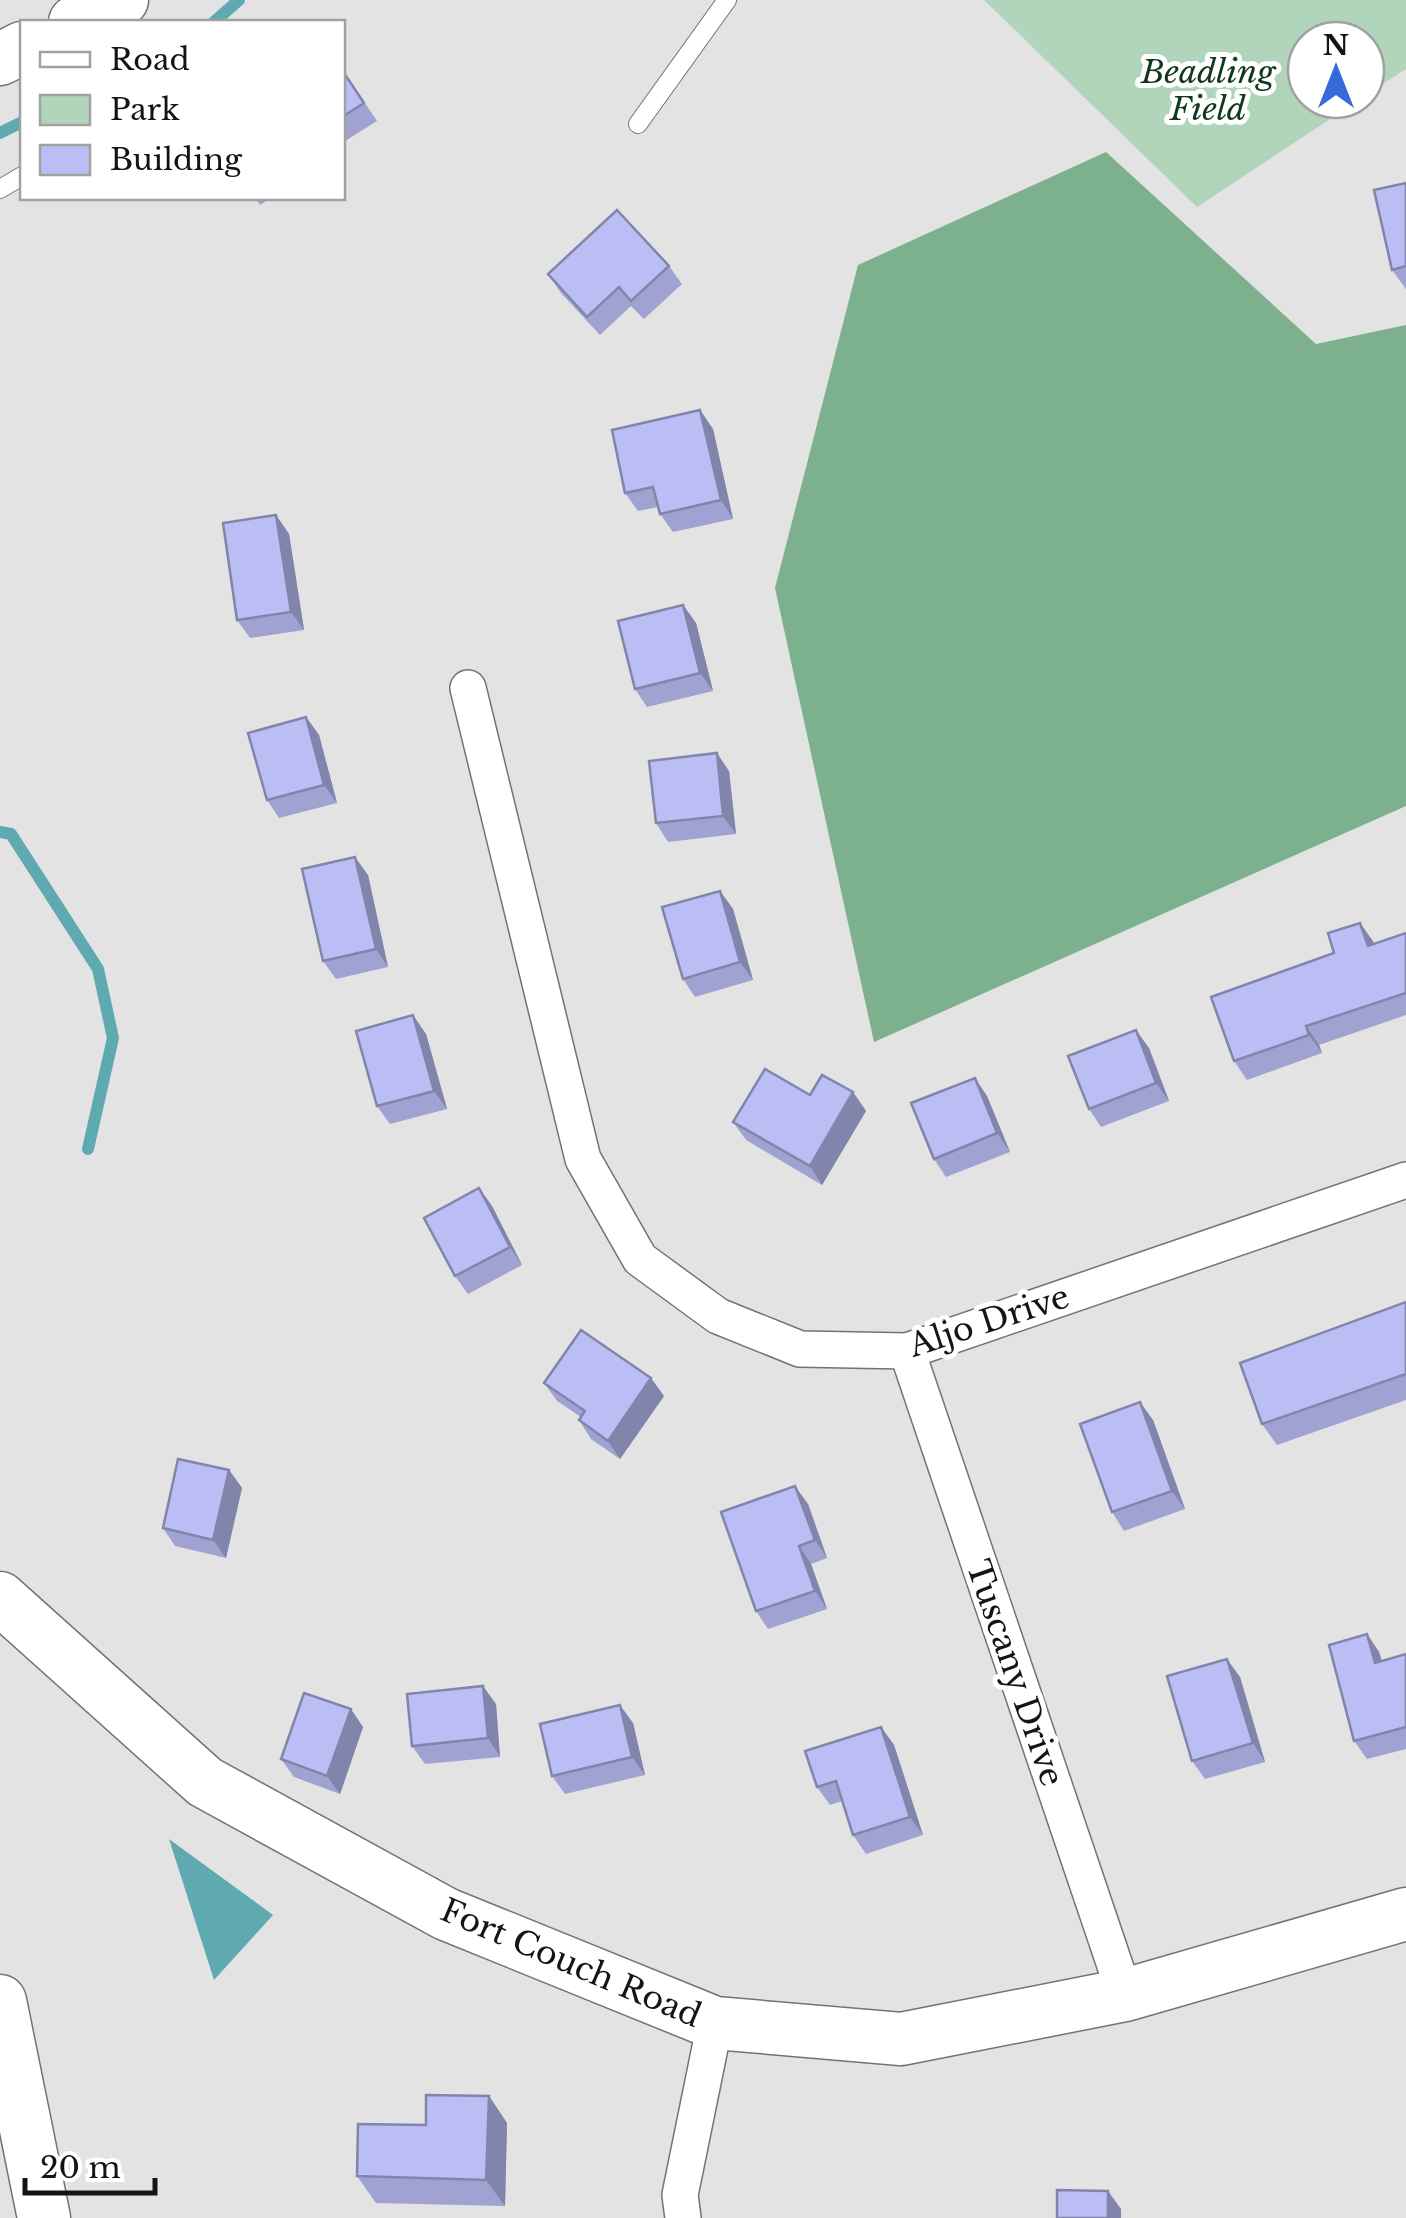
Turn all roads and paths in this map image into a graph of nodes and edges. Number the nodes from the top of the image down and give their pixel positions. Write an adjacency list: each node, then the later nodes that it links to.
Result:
1 (122, 0): 3 (street)
2 (727, 0): 4 (lane)
3 (79, 20)
4 (638, 124)
5 (468, 688): 7 (street, Aljo Drive)
6 (1406, 1180): 7 (street, Aljo Drive)
7 (906, 1351): 10 (street, Tuscany Drive)
8 (0, 1598): 12 (street, Fort Couch Road)
9 (1406, 1914): 10 (street, Fort Couch Road)
10 (1125, 1995): 12 (street, Fort Couch Road)
11 (1, 2010): 13 (street)
12 (714, 2024): 14 (street)
13 (44, 2218)
14 (682, 2218)

